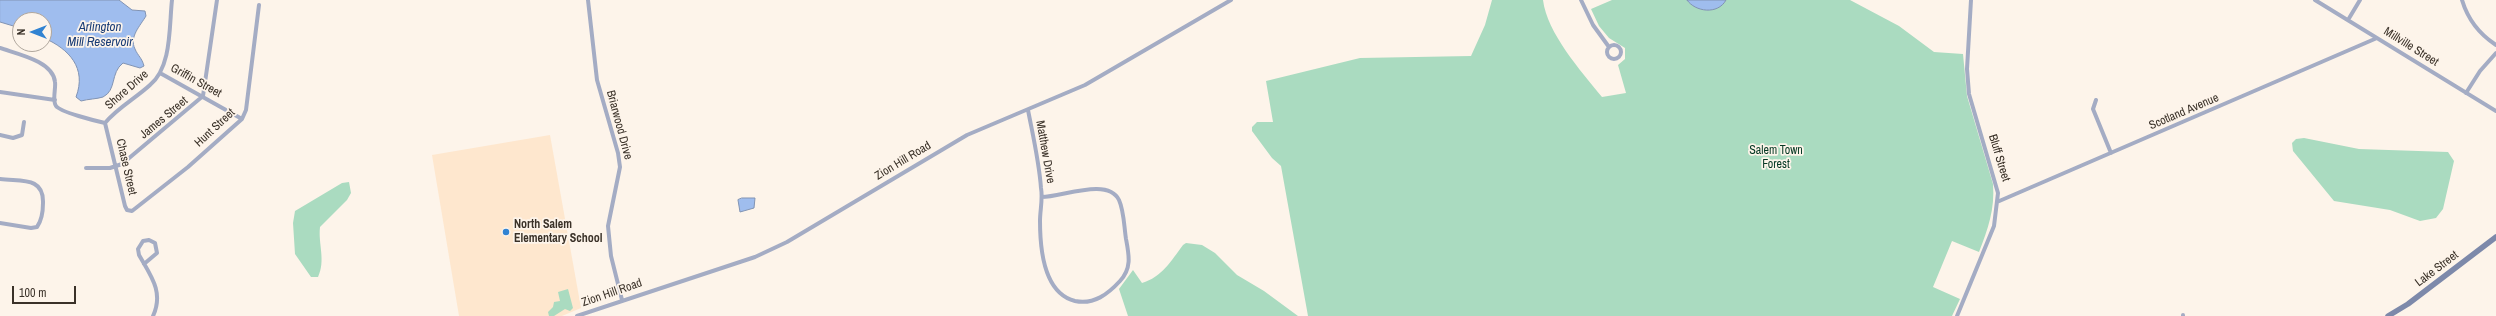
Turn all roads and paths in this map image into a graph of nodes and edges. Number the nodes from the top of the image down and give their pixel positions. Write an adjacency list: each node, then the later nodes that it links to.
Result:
1 (172, 0): 17 (street, Shore Drive)
2 (217, 0): 20 (street, James Street)
3 (588, 0): 39 (street, Briarwood Drive)
4 (1231, 0): 23 (street, Zion Hill Road)
5 (1581, 0): 14 (street)
6 (1970, 0): 34 (street, Bluff Street)
7 (2315, 0): 11 (street, Millville Street)
8 (2360, 0): 11 (street)
9 (2462, 0): 13 (street)
10 (260, 5): 25 (street, Hunt Street)
11 (2348, 20): 12 (street, Millville Street)
12 (2377, 38): 19 (street, Millville Street); 29 (street, Scotland Avenue)
13 (2496, 45)
14 (1609, 47)
15 (0, 48): 21 (street)
16 (2496, 53): 19 (street)
17 (160, 73): 20 (street, Griffin Street); 27 (street, Shore Drive)
18 (0, 92): 21 (street)
19 (2466, 93): 24 (street, Millville Street)
20 (203, 96): 25 (street, Griffin Street); 30 (street, James Street)
21 (55, 100): 27 (street, Shore Drive)
22 (2096, 100): 29 (street)
23 (1028, 110): 33 (street, Matthew Drive); 39 (street, Zion Hill Road)
24 (2496, 111)
25 (242, 119): 35 (street, Hunt Street)
26 (24, 122): 28 (street)
27 (105, 123): 30 (street, Chase Street)
28 (0, 135)
29 (2111, 153): 34 (street, Scotland Avenue)
30 (116, 167): 31 (street); 35 (street, Chase Street)
31 (86, 168)
32 (0, 179): 36 (street)
33 (1042, 197): 33 (street, Matthew Drive)
34 (1998, 202): 42 (street, Bluff Street)
35 (132, 211)
36 (0, 223)
37 (2496, 237): 43 (street, Lake Street)
38 (144, 264): 38 (street); 40 (street)
39 (622, 300): 41 (street, Zion Hill Road)
40 (153, 316)
41 (577, 316)
42 (1958, 316)
43 (2388, 316)

